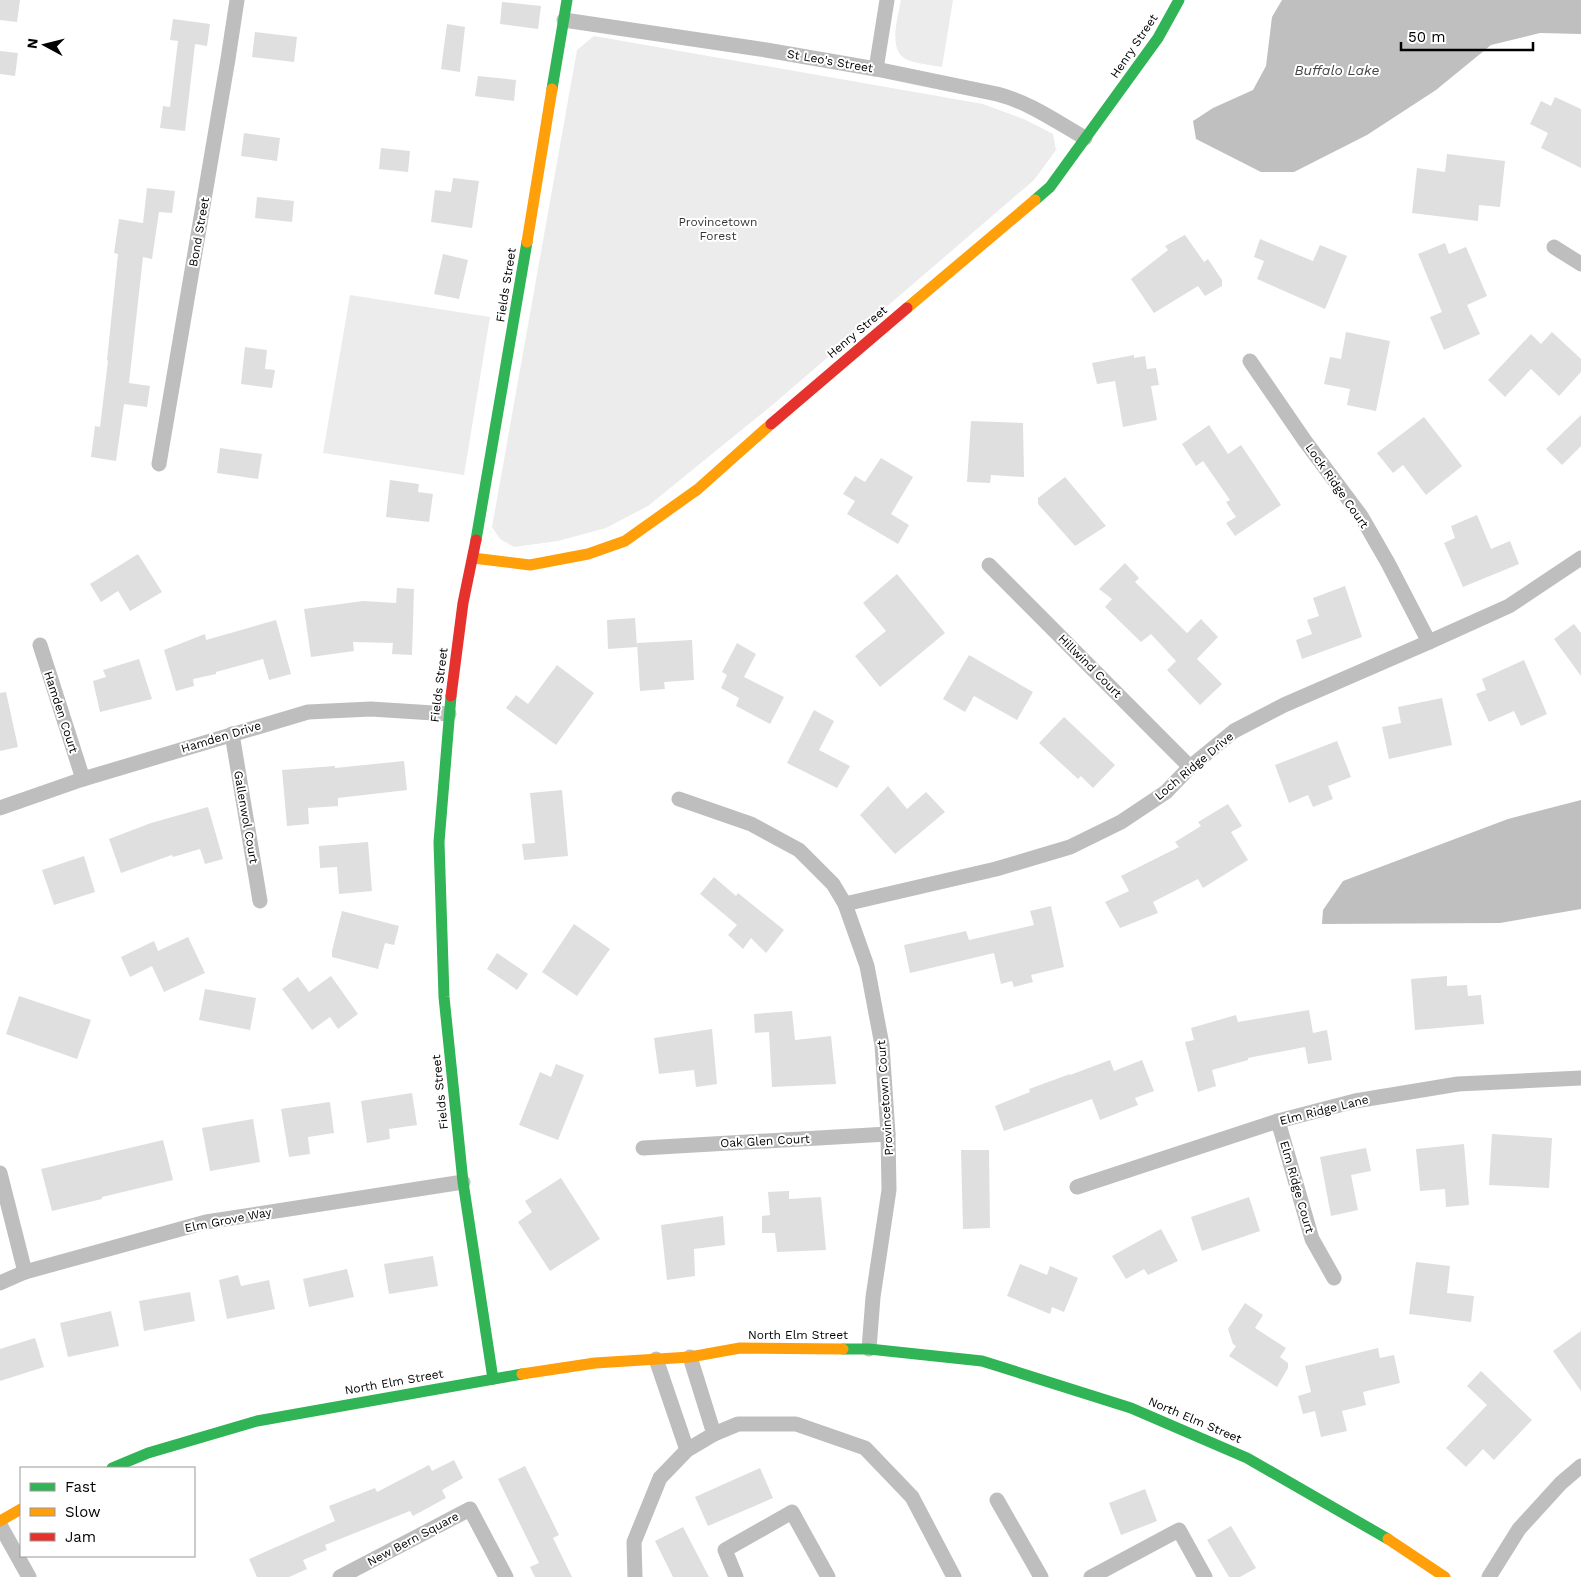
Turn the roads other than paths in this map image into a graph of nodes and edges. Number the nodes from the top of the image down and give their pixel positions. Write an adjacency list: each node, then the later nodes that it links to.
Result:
1 (237, 0): 11 (street, Bond Street)
2 (567, 0): 5 (street, Fields Street)
3 (887, 0): 6 (street)
4 (1179, 0): 7 (street, Henry Street)
5 (564, 20): 6 (street, St Leo's Street); 12 (street, Fields Street)
6 (876, 69): 7 (street, St Leo's Street)
7 (1085, 138): 12 (street, Henry Street)
8 (1554, 247): 9 (street)
9 (1581, 264)
10 (1250, 361): 15 (street, Lock Ridge Court)
11 (159, 464)
12 (472, 558): 17 (street, Fields Street)
13 (1581, 558): 15 (street, Loch Ridge Drive)
14 (989, 565): 19 (street, Hillwind Court)
15 (1429, 642): 19 (street, Loch Ridge Drive)
16 (40, 645): 20 (street, Hamden Court)
17 (449, 714): 18 (street, Hamden Drive); 30 (street, Fields Street)
18 (232, 734): 20 (street, Hamden Drive); 23 (street, Gallenwol Court)
19 (1190, 767): 24 (street, Loch Ridge Drive)
20 (83, 779): 22 (street, Hamden Drive)
21 (679, 798): 24 (street, Provincetown Court)
22 (0, 808)
23 (260, 901)
24 (845, 904): 27 (street, Provincetown Court)
25 (1581, 1078): 26 (street, Elm Ridge Lane)
26 (1278, 1121): 31 (street, Elm Ridge Lane); 33 (street, Elm Ridge Court)
27 (888, 1134): 28 (street, Oak Glen Court); 35 (street, Provincetown Court)
28 (642, 1148)
29 (0, 1173): 32 (street)
30 (463, 1182): 32 (street, Elm Grove Way); 38 (street, Fields Street)
31 (1076, 1187)
32 (25, 1272): 34 (street, Elm Grove Way)
33 (1334, 1278)
34 (0, 1283)
35 (869, 1349): 36 (street, North Elm Street); 57 (street, North Elm Street)
36 (690, 1357): 37 (street, North Elm Street); 39 (street)
37 (656, 1359): 38 (street, North Elm Street); 40 (street)
38 (493, 1379): 42 (street, North Elm Street)
39 (714, 1434): 40 (street); 53 (street)
40 (687, 1450): 50 (street)
41 (1581, 1466): 58 (street)
42 (114, 1467)
43 (997, 1500): 54 (street)
44 (20, 1510): 45 (street)
45 (0, 1521)
46 (0, 1525): 47 (street)
47 (29, 1577)
48 (340, 1577): 49 (street, New Bern Square)
49 (506, 1577)
50 (635, 1577)
51 (736, 1577): 52 (street)
52 (828, 1577)
53 (954, 1577)
54 (1041, 1577)
55 (1091, 1577): 56 (street)
56 (1205, 1577)
57 (1445, 1577)
58 (1489, 1577)

